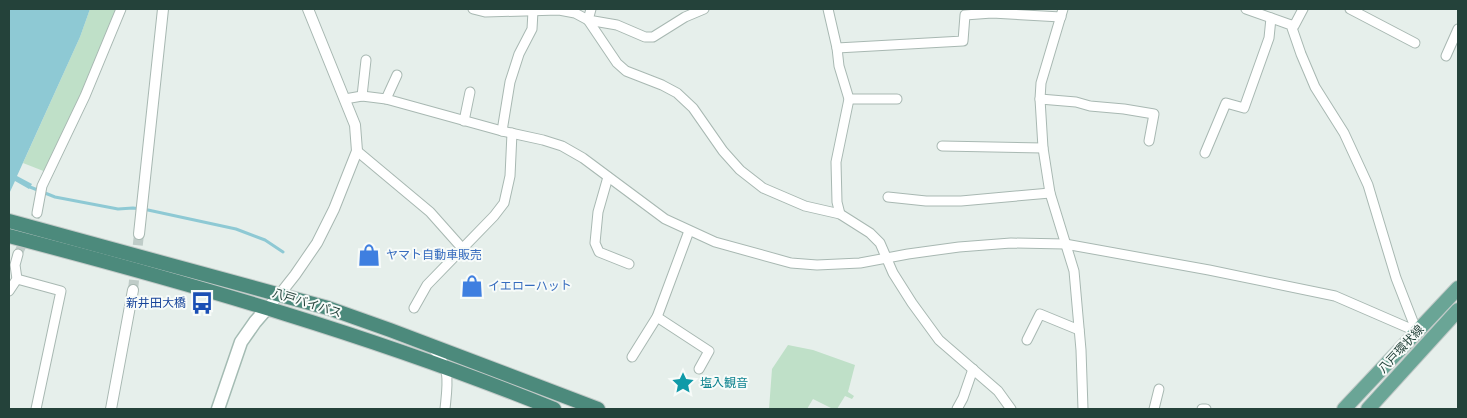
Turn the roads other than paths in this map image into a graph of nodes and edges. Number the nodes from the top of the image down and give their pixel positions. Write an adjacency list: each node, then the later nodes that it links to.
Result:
1 (121, 9): 41 (street)
2 (163, 9): 45 (street)
3 (308, 9): 25 (street)
4 (473, 9): 11 (street)
5 (590, 9): 15 (street)
6 (704, 9): 12 (street)
7 (828, 9): 19 (street)
8 (1246, 9): 14 (street)
9 (1303, 9): 16 (street)
10 (1350, 9): 18 (street)
11 (533, 11): 15 (street); 31 (street)
12 (685, 13): 15 (street)
13 (1062, 13): 19 (street); 29 (street)
14 (1271, 18): 16 (street); 37 (street)
15 (588, 20): 42 (street)
16 (1291, 25): 62 (street)
17 (1458, 29): 20 (street)
18 (1415, 43)
19 (837, 48): 27 (street)
20 (1446, 56)
21 (366, 60): 24 (street)
22 (397, 75): 26 (street)
23 (470, 92): 30 (street)
24 (362, 96): 25 (street); 26 (street)
25 (345, 99): 36 (street)
26 (386, 99): 30 (street)
27 (849, 99): 28 (street); 42 (street)
28 (897, 99)
29 (1040, 99): 33 (street); 35 (street)
30 (464, 121): 31 (street)
31 (502, 131): 32 (street)
32 (512, 133): 38 (street); 48 (street)
33 (1150, 141)
34 (942, 146): 35 (street)
35 (1043, 148): 39 (street)
36 (357, 151): 48 (street); 56 (street)
37 (1205, 153)
38 (608, 177): 44 (street); 51 (street)
39 (1050, 193): 40 (street); 47 (street)
40 (888, 197)
41 (37, 213)
42 (840, 214): 50 (street)
43 (12, 221): 56 (highway, 八戸バイパス)
44 (689, 231): 50 (street); 60 (street)
45 (139, 234)
46 (10, 236): 57 (highway, 八戸バイパス)
47 (1065, 244): 50 (street); 61 (street); 62 (street)
48 (462, 248): 58 (street)
49 (18, 254): 52 (street)
50 (887, 259): 68 (street)
51 (629, 264)
52 (17, 279): 55 (street); 70 (street)
53 (1458, 288): 62 (main road, 八戸環状線)
54 (133, 290): 71 (street)
55 (9, 291)
56 (280, 294): 57 (street); 64 (highway, 八戸バイパス)
57 (268, 307): 66 (highway, 八戸バイパス); 72 (main road)
58 (414, 308)
59 (1458, 310): 83 (main road, 八戸環状線)
60 (658, 317): 65 (street); 67 (street)
61 (1079, 330): 63 (street); 78 (street)
62 (1418, 332): 82 (main road, 八戸環状線)
63 (1027, 340)
64 (427, 344): 66 (street); 75 (highway, 八戸バイパス)
65 (632, 356)
66 (447, 368): 73 (street); 74 (highway, 八戸バイパス)
67 (699, 369)
68 (973, 370): 76 (street); 77 (street)
69 (1159, 389): 79 (street)
70 (36, 409)
71 (111, 409)
72 (218, 409)
73 (444, 409)
74 (554, 409)
75 (598, 409)
76 (957, 409)
77 (1011, 409)
78 (1083, 409)
79 (1154, 409)
80 (1202, 409): 81 (street)
81 (1206, 409)
82 (1344, 409)
83 (1368, 409)

